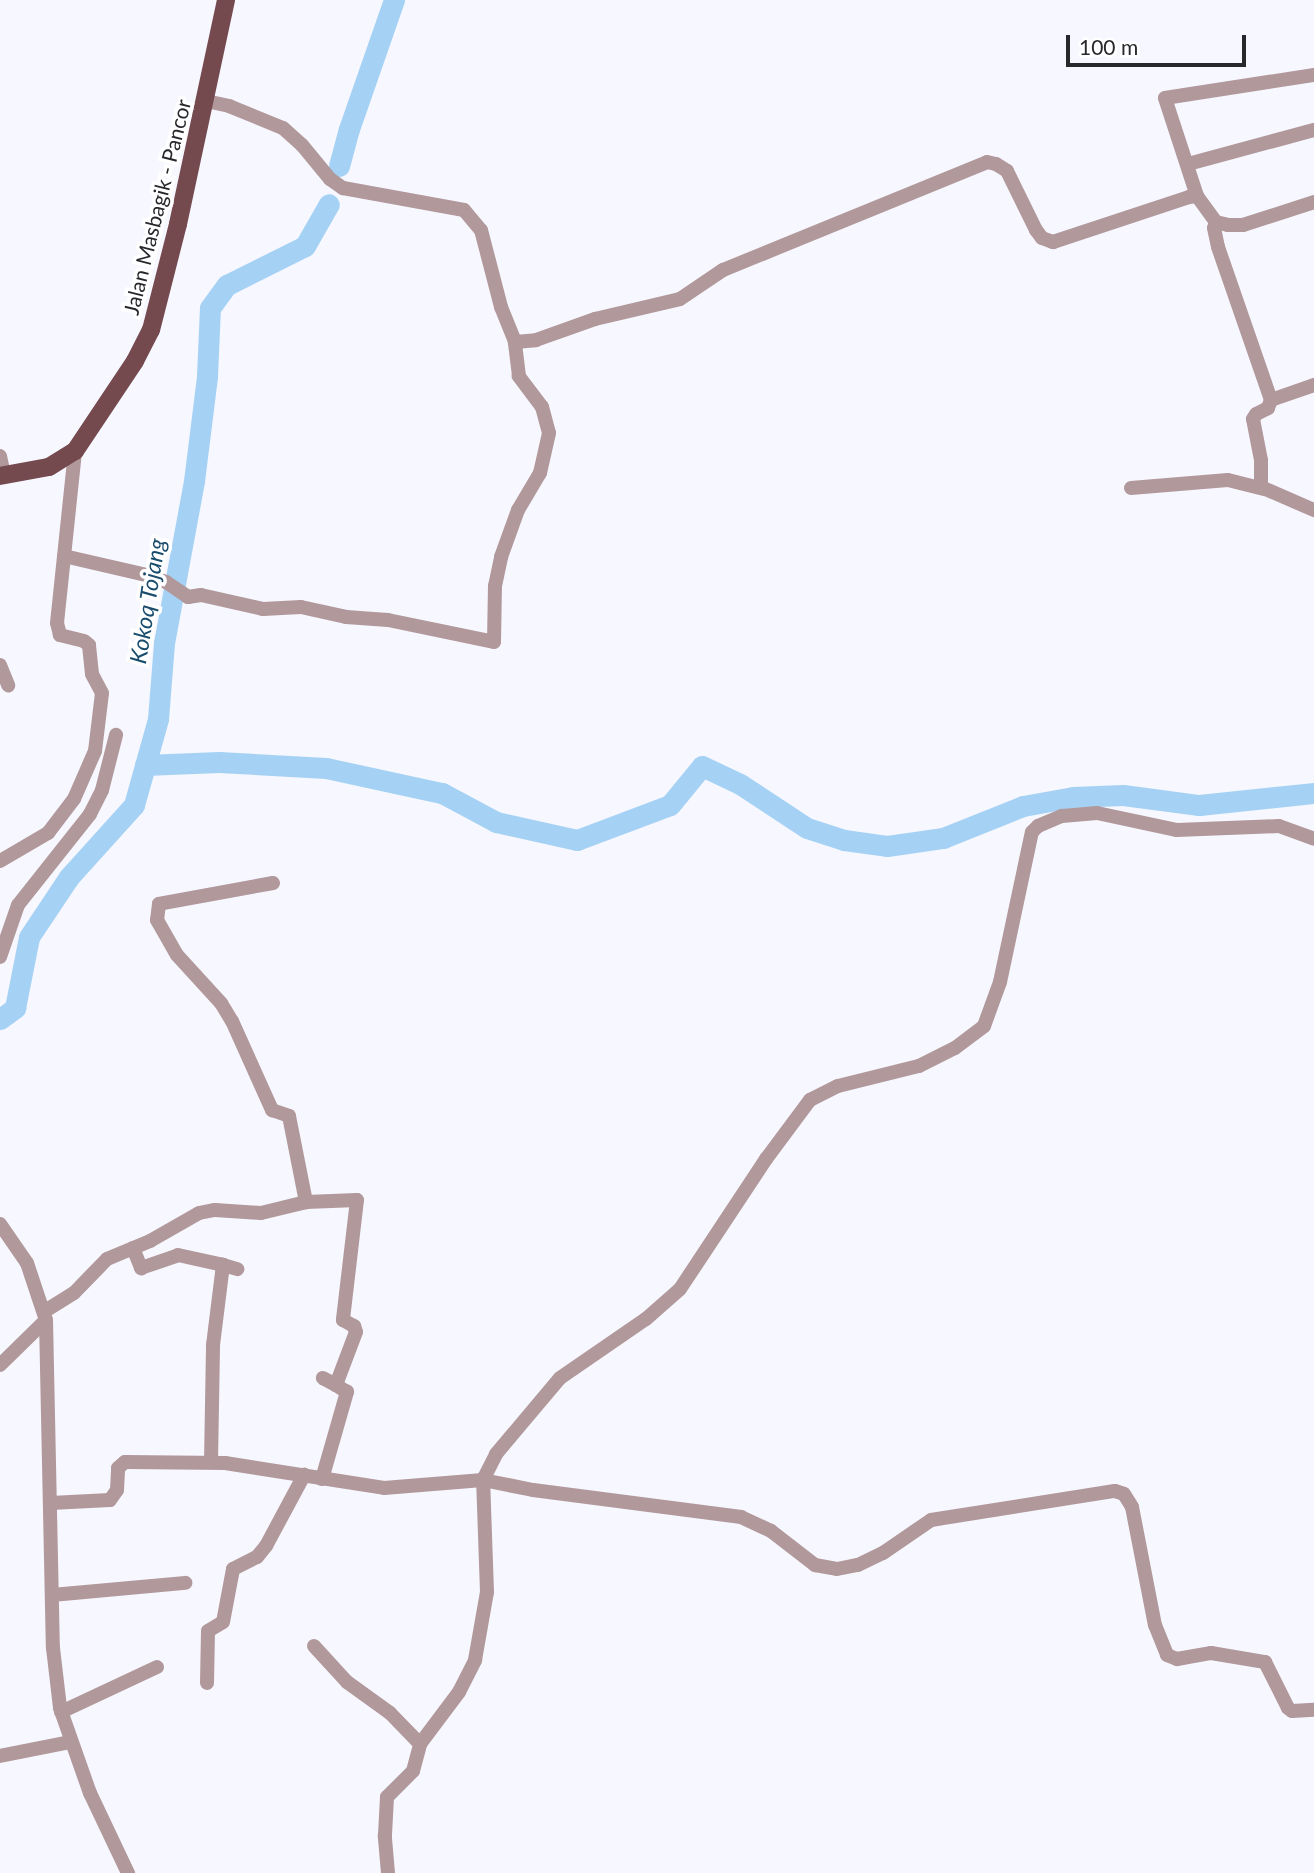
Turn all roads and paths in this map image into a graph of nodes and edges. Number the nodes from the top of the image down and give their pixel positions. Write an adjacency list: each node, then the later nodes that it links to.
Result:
1 (226, 0): 3 (main road, Jalan Masbagik - Pancor)
2 (1314, 75): 5 (street)
3 (206, 101): 9 (street); 12 (main road, Jalan Masbagik - Pancor)
4 (1314, 130): 5 (street)
5 (1188, 164): 6 (street)
6 (1197, 196): 8 (street); 9 (street)
7 (1314, 202): 8 (street)
8 (1216, 222): 11 (street)
9 (515, 342): 18 (street)
10 (1314, 385): 11 (street)
11 (1271, 400): 16 (street)
12 (75, 451): 14 (main road, Jalan Masbagik - Pancor); 18 (street)
13 (0, 456): 14 (street)
14 (2, 475)
15 (1131, 488): 16 (street)
16 (1263, 489): 17 (street)
17 (1314, 510)
18 (64, 556): 23 (street)
19 (0, 665): 20 (street)
20 (8, 685)
21 (116, 735): 25 (street)
22 (1314, 839): 34 (street)
23 (0, 861)
24 (273, 883): 26 (street)
25 (0, 957)
26 (306, 1202): 28 (street); 33 (street)
27 (0, 1224): 29 (street)
28 (133, 1248): 29 (street); 31 (street)
29 (46, 1316): 30 (street); 35 (street)
30 (0, 1365)
31 (211, 1462): 32 (street); 35 (street)
32 (304, 1475): 33 (street); 40 (street)
33 (322, 1479): 34 (street)
34 (483, 1480): 41 (street); 44 (street)
35 (51, 1503): 37 (street)
36 (185, 1583): 37 (street)
37 (52, 1595): 42 (street)
38 (314, 1646): 44 (street)
39 (157, 1667): 42 (street)
40 (207, 1683)
41 (1314, 1710)
42 (61, 1712): 43 (street)
43 (70, 1742): 45 (street); 46 (street)
44 (420, 1744): 47 (street)
45 (0, 1756)
46 (128, 1873)
47 (388, 1873)

